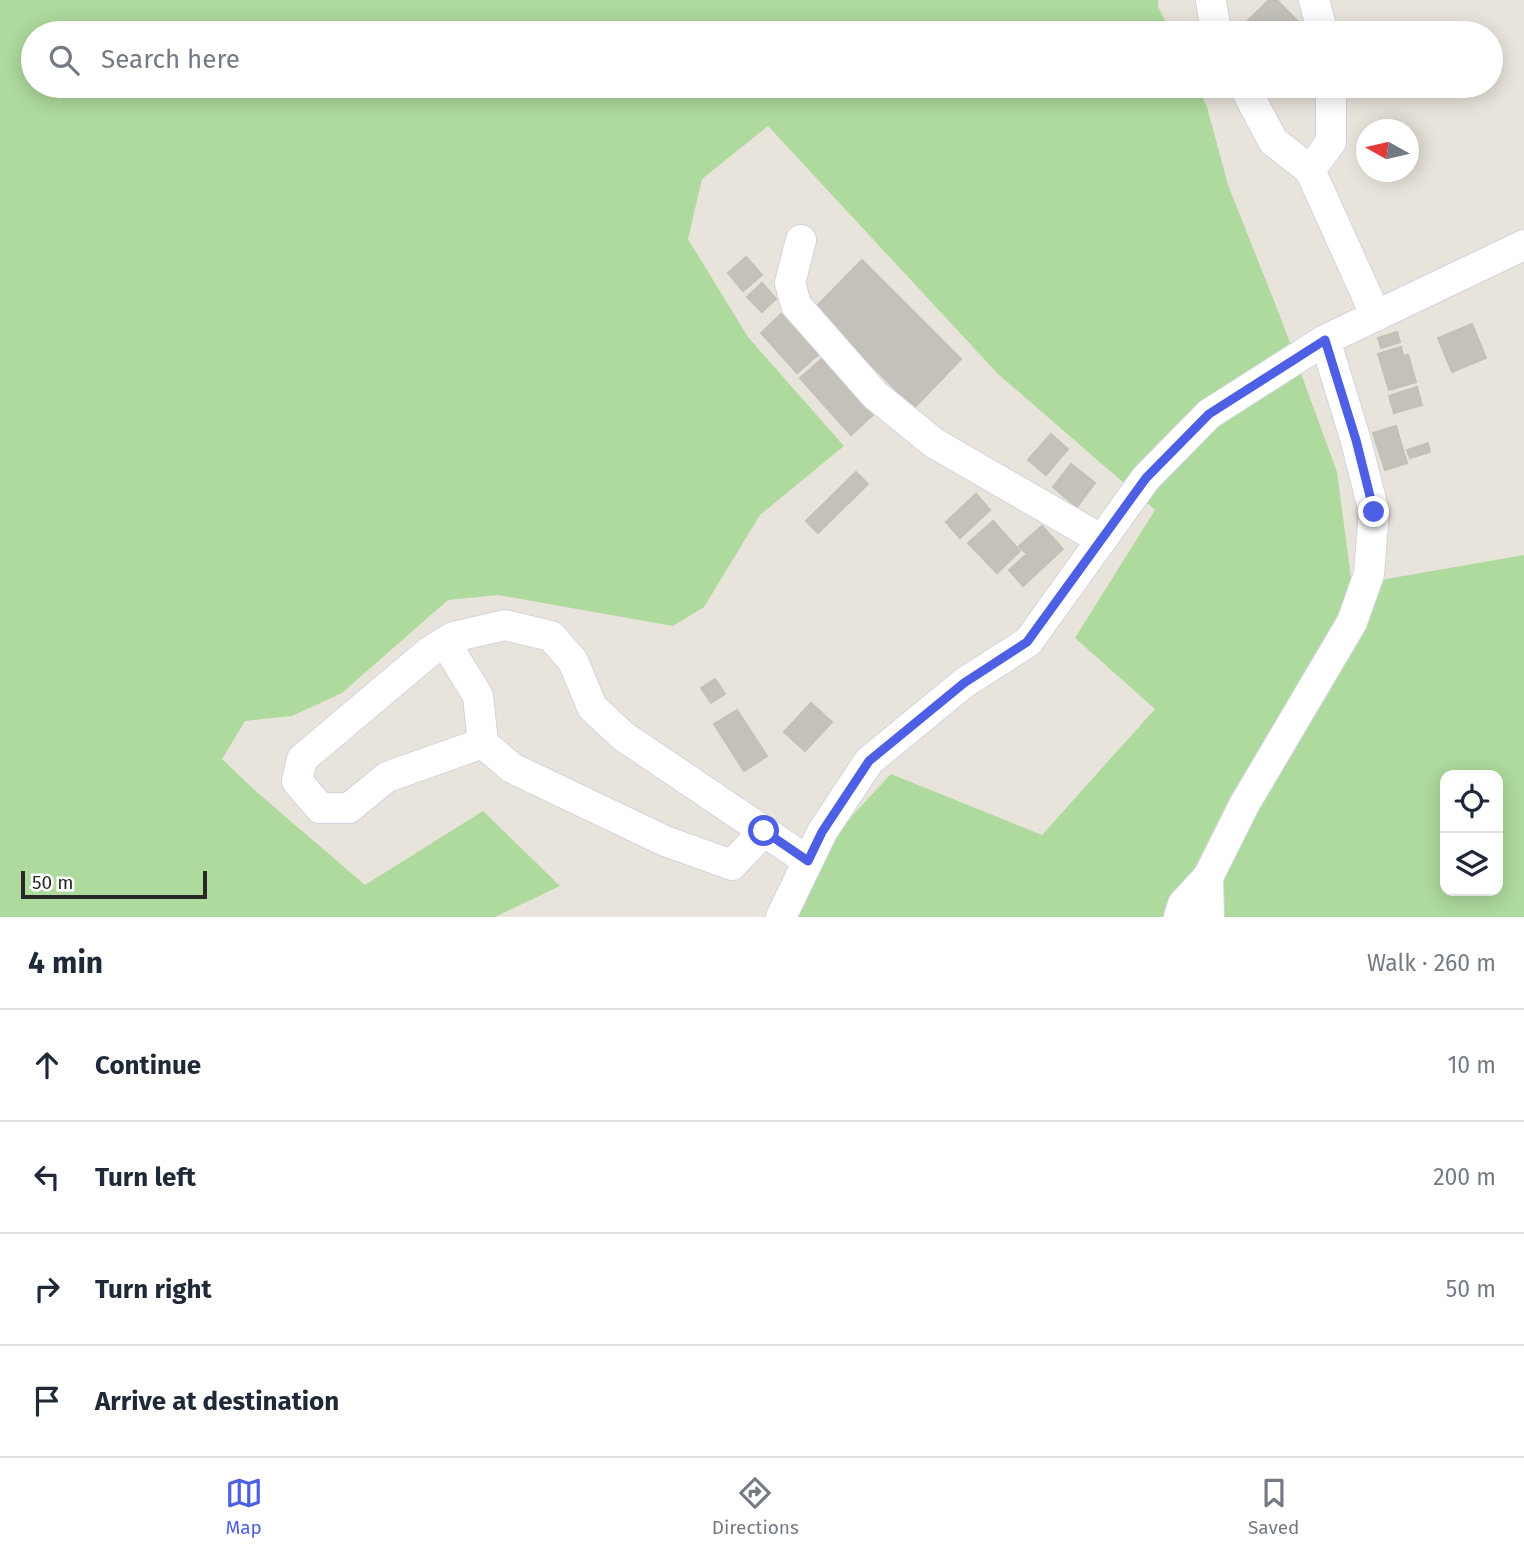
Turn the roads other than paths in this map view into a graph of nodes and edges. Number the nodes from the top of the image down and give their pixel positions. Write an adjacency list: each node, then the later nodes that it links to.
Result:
1 (1211, 0): 3 (street)
2 (1314, 0): 4 (street)
3 (1214, 21)
4 (1320, 21)
5 (1250, 98): 7 (street)
6 (1331, 98): 7 (street)
7 (1310, 170): 10 (street)
8 (801, 240): 12 (street)
9 (1524, 245): 10 (street)
10 (1376, 316): 11 (street)
11 (1325, 340): 12 (street); 17 (street)
12 (1102, 540): 16 (street)
13 (445, 642): 14 (street); 14 (street); 15 (street)
14 (483, 743): 15 (street)
15 (764, 831): 16 (street)
16 (808, 861): 18 (street)
17 (1208, 877): 19 (street); 20 (street)
18 (780, 917)
19 (1179, 917)
20 (1209, 917)

